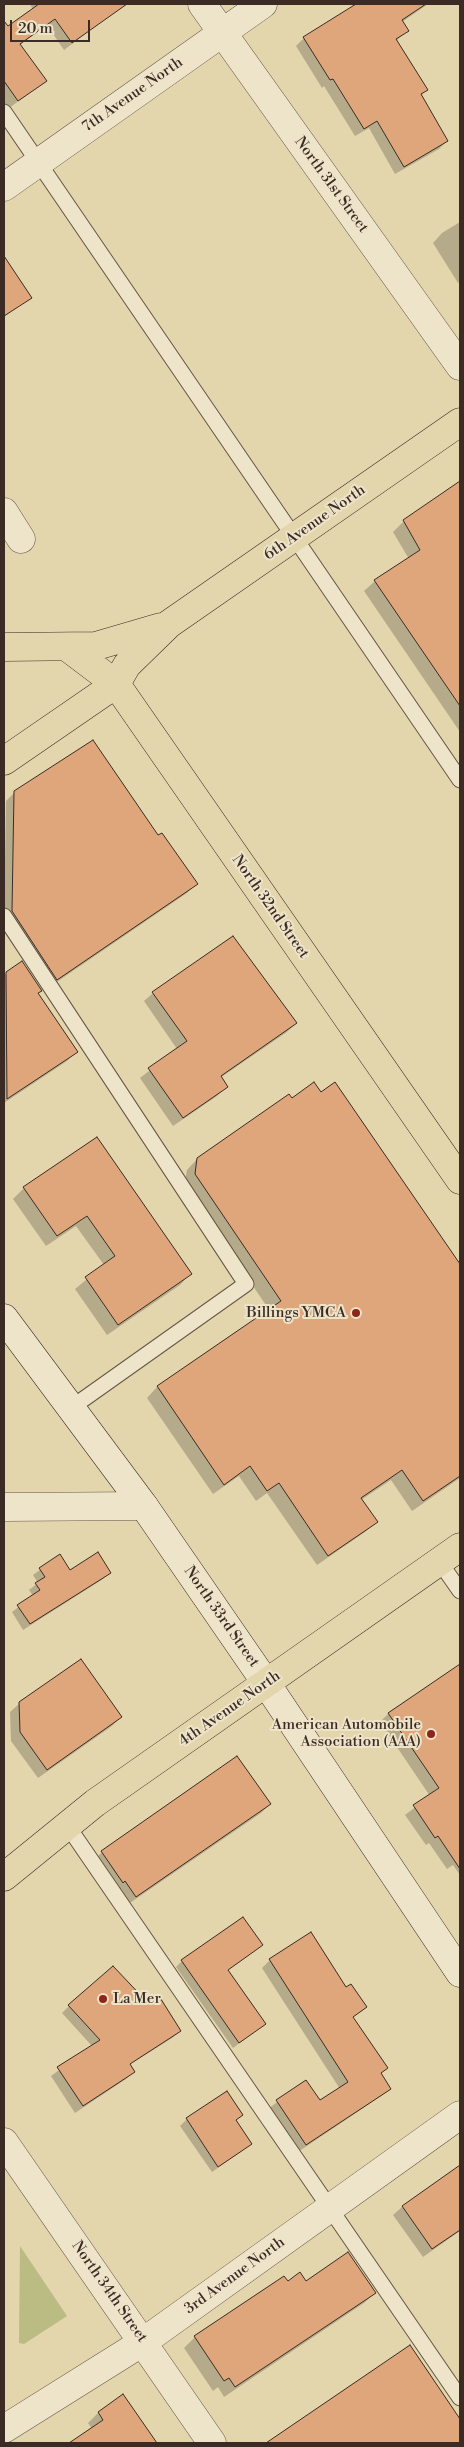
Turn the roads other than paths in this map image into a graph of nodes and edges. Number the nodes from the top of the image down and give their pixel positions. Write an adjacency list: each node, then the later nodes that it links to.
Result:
1 (202, 4): 3 (street, North 31st Street)
2 (263, 4): 3 (street, 7th Avenue North)
3 (222, 32): 5 (street, 7th Avenue North); 7 (street, North 31st Street)
4 (4, 112): 5 (lane)
5 (38, 162): 6 (street, 7th Avenue North); 10 (lane)
6 (4, 187)
7 (460, 366)
8 (460, 422): 10 (main road, 6th Avenue North)
9 (4, 512): 11 (street)
10 (294, 536): 12 (main road, 6th Avenue North); 17 (lane)
11 (21, 539)
12 (169, 624): 14 (main road, 6th Avenue North); 15 (main road, 6th Avenue North)
13 (4, 647): 14 (main road, 6th Avenue North)
14 (67, 647): 15 (main road, North 32nd Street)
15 (116, 684): 16 (main road, 6th Avenue North); 19 (main road, North 32nd Street)
16 (4, 761)
17 (460, 780)
18 (4, 916): 21 (lane)
19 (460, 1180)
20 (4, 1318): 21 (street, North 33rd Street)
21 (70, 1408): 22 (street, North 33rd Street)
22 (144, 1506): 23 (street); 26 (street, North 33rd Street)
23 (4, 1507)
24 (450, 1554): 25 (lane); 26 (main road, 4th Avenue North)
25 (460, 1591)
26 (266, 1683): 27 (main road, 4th Avenue North); 29 (street, North 33rd Street)
27 (67, 1825): 28 (main road, 4th Avenue North); 32 (lane)
28 (4, 1877)
29 (460, 1973)
30 (460, 2115): 32 (street, 3rd Avenue North)
31 (4, 2142): 33 (street, North 34th Street)
32 (330, 2208): 33 (street, 3rd Avenue North); 34 (lane)
33 (143, 2342): 35 (street, 3rd Avenue North); 36 (street, North 34th Street)
34 (460, 2398)
35 (4, 2429)
36 (212, 2443)

